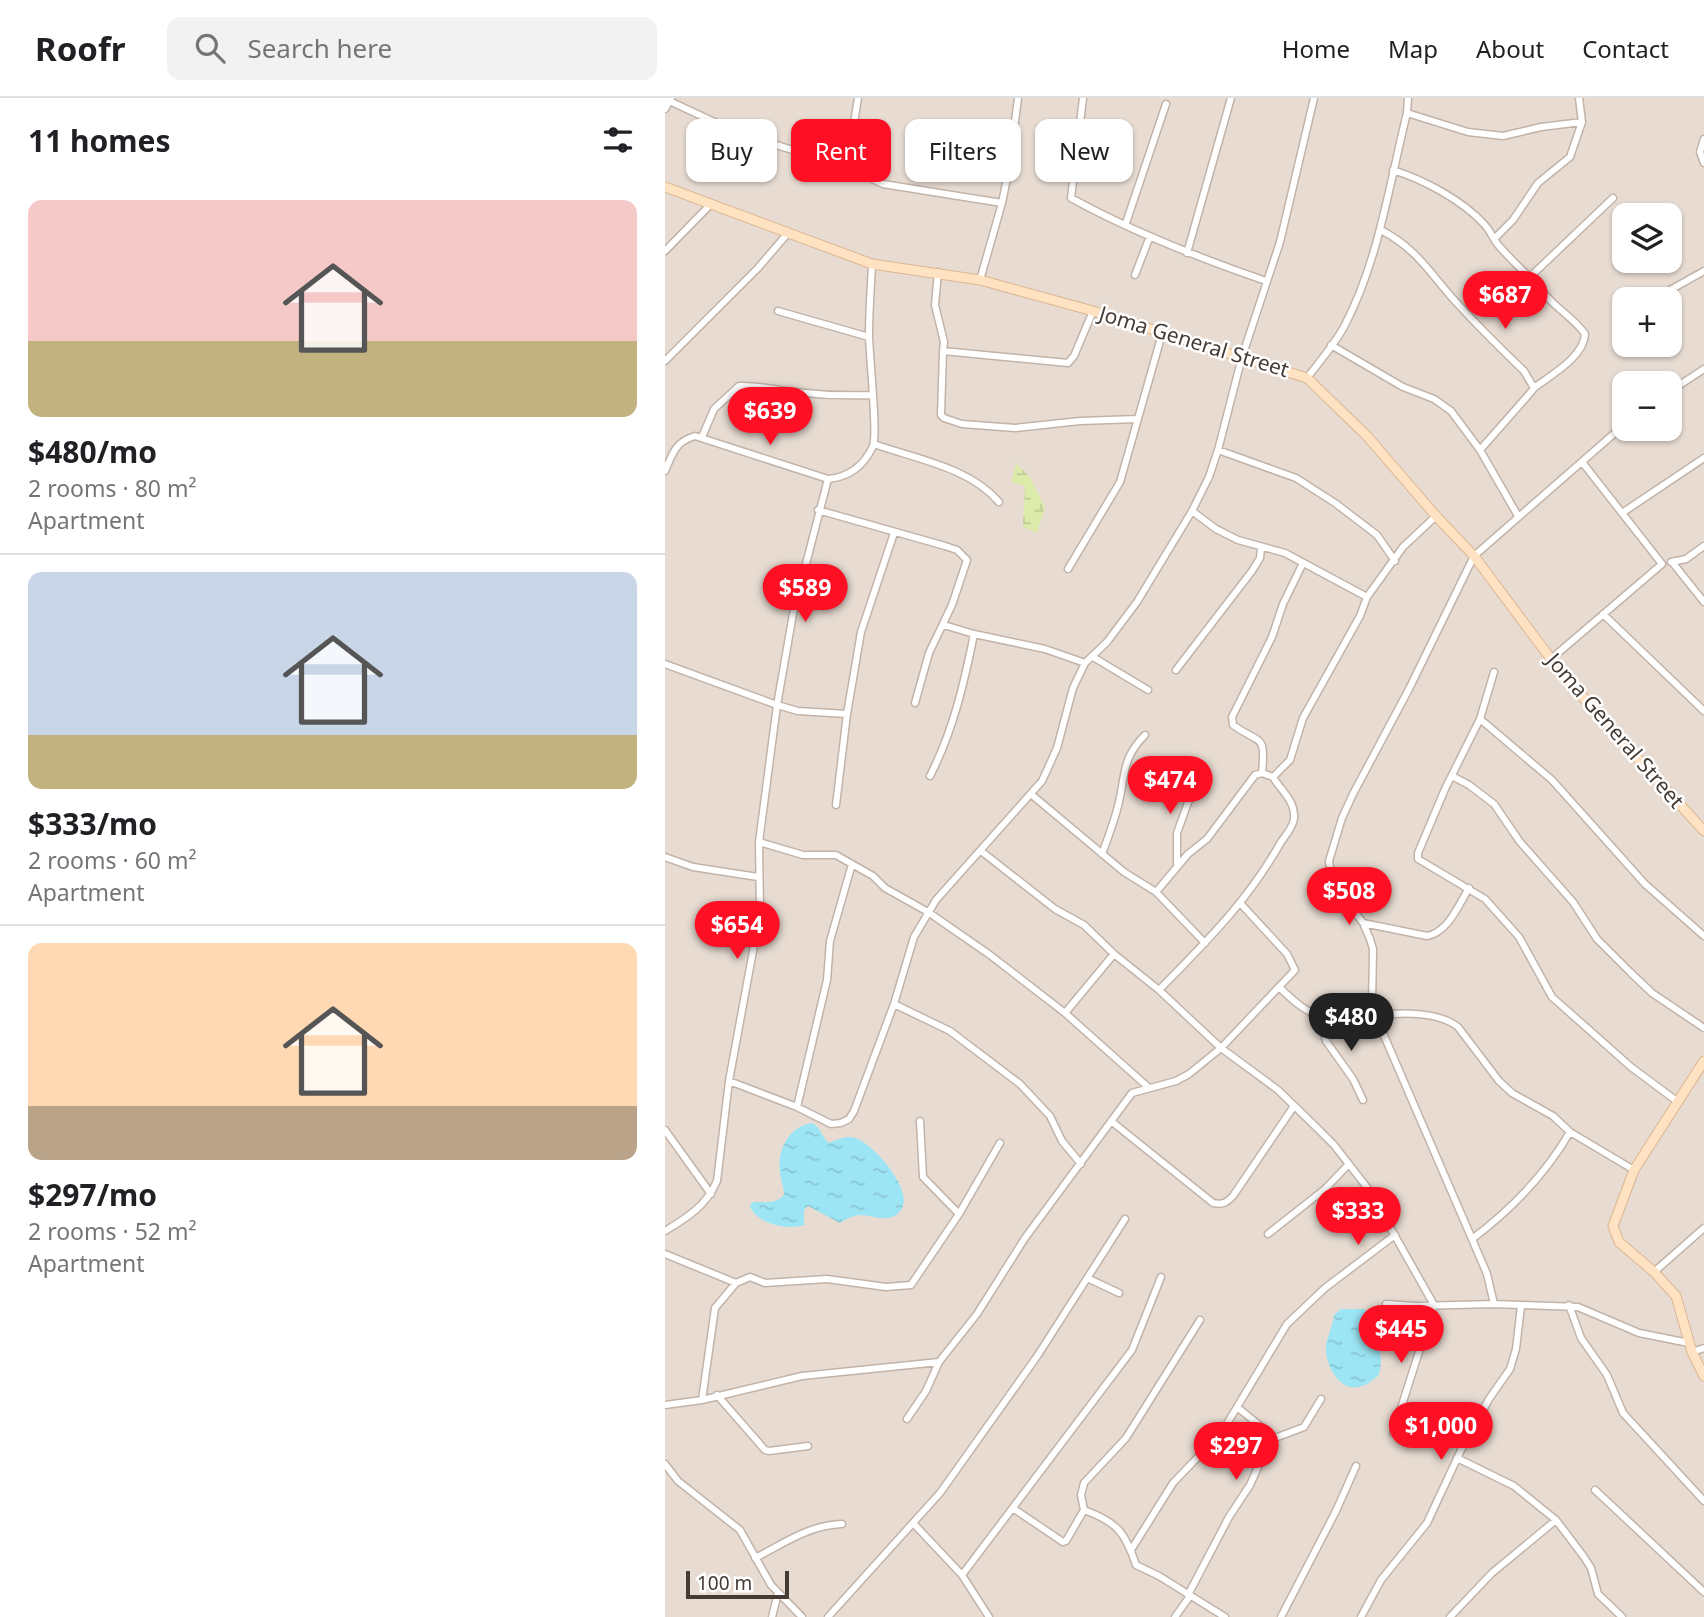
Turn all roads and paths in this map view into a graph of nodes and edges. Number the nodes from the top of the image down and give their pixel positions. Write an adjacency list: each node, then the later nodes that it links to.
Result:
1 (858, 98): 11 (street)
2 (1018, 98): 20 (street)
3 (1083, 98): 22 (street)
4 (1231, 98): 28 (street)
5 (1314, 98): 35 (street)
6 (1408, 98): 10 (street)
7 (1579, 98): 12 (street)
8 (668, 102): 14 (street)
9 (1166, 104): 22 (street)
10 (1407, 113): 12 (street); 16 (street)
11 (855, 119)
12 (1582, 122): 26 (street)
13 (1704, 139): 15 (street)
14 (791, 150)
15 (1704, 163)
16 (1393, 170): 23 (street); 26 (street)
17 (879, 182): 20 (street)
18 (665, 187): 21 (street, Joma General Street)
19 (1613, 198): 33 (street)
20 (1002, 203): 34 (street)
21 (711, 204): 24 (street, Joma General Street); 27 (street)
22 (1126, 223): 25 (street)
23 (1381, 230): 41 (street); 48 (street)
24 (788, 233): 29 (street, Joma General Street); 44 (street)
25 (1150, 236): 28 (street); 32 (street)
26 (1494, 239): 33 (street)
27 (665, 251)
28 (1187, 253): 35 (street)
29 (872, 264): 31 (street, Joma General Street); 40 (street)
30 (1704, 271): 36 (street)
31 (938, 272): 34 (street, Joma General Street); 42 (street)
32 (1135, 275)
33 (1531, 276): 48 (street)
34 (980, 279): 38 (street, Joma General Street)
35 (1266, 281): 43 (street)
36 (1675, 287)
37 (778, 311): 40 (street)
38 (1093, 311): 39 (street, Joma General Street); 42 (street)
39 (1162, 334): 43 (street, Joma General Street); 50 (street)
40 (869, 337): 49 (street)
41 (1331, 345): 46 (street); 55 (street)
42 (943, 351): 50 (street)
43 (1243, 357): 46 (street, Joma General Street); 54 (street)
44 (665, 361)
45 (1704, 369): 47 (street)
46 (1307, 378): 64 (street, Joma General Street)
47 (1682, 383)
48 (1534, 388): 55 (street)
49 (872, 395): 52 (street); 53 (street)
50 (1137, 419): 74 (street)
51 (1612, 436): 57 (street)
52 (702, 437): 58 (street); 59 (street)
53 (874, 444): 59 (street); 60 (street)
54 (1219, 450): 62 (street); 70 (street)
55 (1480, 450): 65 (street)
56 (1704, 458): 63 (street)
57 (1582, 462): 63 (street); 65 (street)
58 (665, 471)
59 (828, 479): 61 (street)
60 (999, 502)
61 (818, 510): 66 (street); 88 (street)
62 (1192, 511): 68 (street); 80 (street)
63 (1622, 513): 73 (street)
64 (1436, 516): 69 (street, Joma General Street); 70 (street)
65 (1518, 516): 69 (street)
66 (894, 533): 78 (street); 90 (street)
67 (1704, 547): 71 (street)
68 (1261, 548): 72 (street); 84 (street)
69 (1473, 556): 81 (street, Joma General Street); 112 (street)
70 (1395, 561): 75 (street)
71 (1672, 562): 73 (street); 76 (street)
72 (1303, 563): 75 (street); 94 (street)
73 (1662, 565): 77 (street)
74 (1068, 569)
75 (1367, 597): 97 (street)
76 (1704, 602)
77 (1603, 614): 81 (street); 89 (street)
78 (944, 625): 79 (street); 87 (street)
79 (974, 634): 82 (street); 95 (street)
80 (1093, 657): 82 (street); 86 (street)
81 (1551, 659): 100 (street, Joma General Street)
82 (1085, 663): 98 (street)
83 (665, 664): 88 (street)
84 (1176, 670)
85 (1494, 672): 91 (street)
86 (1148, 690)
87 (915, 703)
88 (777, 705): 90 (street); 101 (street)
89 (1704, 710)
90 (847, 714): 99 (street)
91 (1479, 719): 96 (street); 113 (street)
92 (1145, 735): 103 (street)
93 (1199, 772): 106 (street)
94 (1262, 773): 97 (street); 106 (street)
95 (930, 776)
96 (1452, 776): 108 (street); 123 (street)
97 (1273, 777): 110 (street)
98 (1032, 795): 102 (street); 103 (street)
99 (836, 805)
100 (1704, 831)
101 (759, 842): 105 (street); 107 (street)
102 (981, 851): 111 (street); 115 (street)
103 (1102, 854): 109 (street)
104 (665, 857): 107 (street)
105 (852, 864): 111 (street); 131 (street)
106 (1178, 865): 109 (street)
107 (758, 877): 126 (street)
108 (1469, 888): 112 (street); 129 (street)
109 (1156, 892): 114 (street)
110 (1241, 904): 114 (street); 116 (street)
111 (928, 912): 118 (street); 120 (street)
112 (1363, 923): 119 (street)
113 (1704, 936)
114 (1205, 943): 117 (street)
115 (1114, 954): 117 (street); 120 (street)
116 (1279, 987): 121 (street); 124 (street)
117 (1159, 990): 124 (street)
118 (894, 1003): 131 (street); 137 (street)
119 (1371, 1005): 121 (street); 122 (street)
120 (1065, 1013): 127 (street)
121 (1319, 1015): 128 (street)
122 (1376, 1017): 135 (street); 147 (street)
123 (1704, 1028)
124 (1220, 1048): 127 (street); 130 (street)
125 (1704, 1062): 129 (street)
126 (729, 1081): 131 (street); 140 (street)
127 (1148, 1087): 133 (street)
128 (1363, 1100)
129 (1678, 1102): 139 (street)
130 (1294, 1105): 133 (street); 138 (street)
131 (797, 1107)
132 (920, 1121): 141 (street)
133 (1111, 1121): 137 (street)
134 (665, 1130): 140 (street)
135 (1570, 1132): 139 (street); 147 (street)
136 (1000, 1143): 141 (street)
137 (1081, 1164): 162 (street)
138 (1348, 1165): 145 (street); 146 (street)
139 (1634, 1170): 149 (street)
140 (711, 1194): 144 (street)
141 (959, 1214): 152 (street)
142 (1125, 1219): 151 (street)
143 (1704, 1228): 149 (street)
144 (665, 1231)
145 (1268, 1234)
146 (1395, 1235): 156 (street); 168 (street)
147 (1472, 1239): 155 (street)
148 (665, 1254): 152 (street)
149 (1654, 1272): 160 (street)
150 (1161, 1277): 178 (street)
151 (1087, 1278): 153 (street); 182 (street)
152 (736, 1283): 166 (street)
153 (1119, 1293)
154 (1386, 1304): 156 (street)
155 (1494, 1304): 156 (street); 158 (street)
156 (1434, 1305): 170 (street)
157 (1569, 1305): 158 (street); 160 (street); 177 (street)
158 (1521, 1306): 173 (street)
159 (1200, 1320): 179 (street)
160 (1691, 1347): 161 (street); 163 (street)
161 (1704, 1348)
162 (939, 1362): 164 (street); 169 (street)
163 (1704, 1376)
164 (717, 1395): 166 (street); 172 (street)
165 (1321, 1399): 171 (street)
166 (702, 1400): 167 (street)
167 (665, 1405)
168 (1237, 1407): 171 (street); 183 (street)
169 (907, 1419)
170 (1393, 1433)
171 (1275, 1438): 188 (street)
172 (808, 1447)
173 (1457, 1458): 180 (street); 196 (street)
174 (665, 1464): 184 (street)
175 (1356, 1466): 195 (street)
176 (1595, 1490): 187 (street)
177 (1704, 1502)
178 (1014, 1509): 179 (street); 185 (street)
179 (1084, 1510): 183 (street)
180 (1556, 1520): 197 (street); 198 (street)
181 (842, 1524): 184 (street)
182 (913, 1524): 185 (street); 191 (street)
183 (1131, 1550): 188 (street)
184 (755, 1558): 186 (street)
185 (962, 1575): 192 (street)
186 (778, 1592): 189 (street); 190 (street)
187 (1704, 1592)
188 (1189, 1595): 193 (street); 194 (street)
189 (772, 1617)
190 (801, 1617)
191 (828, 1617)
192 (989, 1617)
193 (1175, 1617)
194 (1225, 1617)
195 (1280, 1617)
196 (1361, 1617)
197 (1450, 1617)
198 (1622, 1617)

